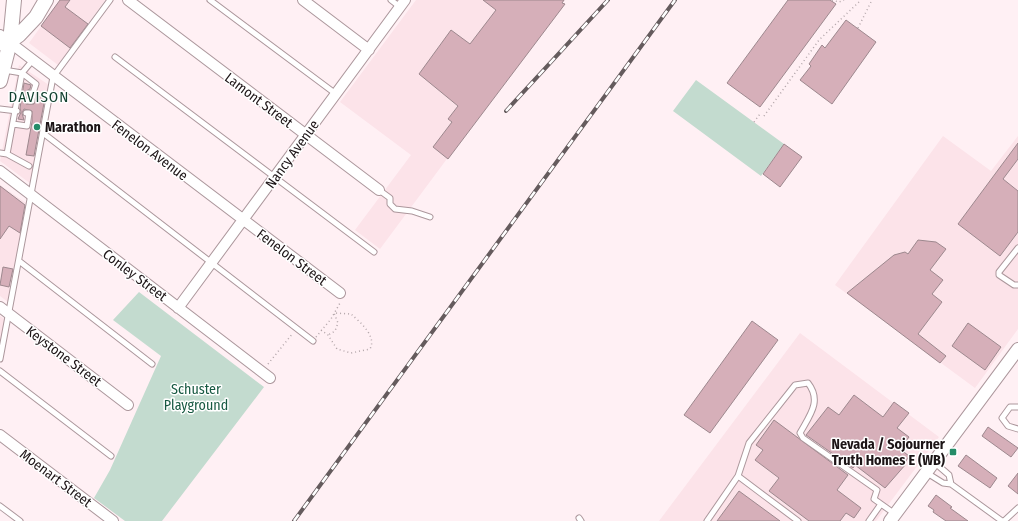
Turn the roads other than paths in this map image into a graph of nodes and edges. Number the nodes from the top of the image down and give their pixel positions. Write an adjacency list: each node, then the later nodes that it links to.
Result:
1 (14, 0): 9 (main road)
2 (46, 0): 9 (main road)
3 (110, 0): 15 (lane)
4 (128, 0): 23 (street, Lamont Street)
5 (210, 0): 16 (lane)
6 (303, 0): 10 (street)
7 (391, 0): 8 (lane)
8 (403, 3): 10 (street, Nancy Avenue)
9 (3, 43): 12 (street, Fenelon Avenue); 14 (main road)
10 (369, 50): 16 (street, Nancy Avenue)
11 (115, 57): 28 (lane)
12 (32, 61): 13 (lane); 15 (street, Fenelon Avenue)
13 (22, 73): 14 (lane); 17 (lane); 19 (lane)
14 (1, 76)
15 (53, 77): 22 (lane); 32 (street, Fenelon Avenue)
16 (336, 94): 23 (street, Nancy Avenue)
17 (31, 102)
18 (0, 109): 19 (lane)
19 (16, 111): 21 (lane)
20 (28, 113): 21 (lane)
21 (13, 124): 25 (lane)
22 (42, 133): 30 (lane); 36 (lane)
23 (306, 134): 28 (street, Nancy Avenue); 29 (street, Lamont Street)
24 (0, 153): 25 (lane)
25 (7, 154): 26 (lane)
26 (29, 166)
27 (0, 172): 30 (street, Conley Street)
28 (275, 177): 32 (street, Nancy Avenue); 34 (lane)
29 (379, 190): 31 (lane, Lamont Street)
30 (31, 195): 35 (lane); 40 (street, Conley Street)
31 (430, 216)
32 (243, 220): 36 (street, Nancy Avenue); 38 (street, Fenelon Street)
33 (1018, 248): 37 (lane)
34 (374, 252)
35 (19, 261): 41 (lane); 45 (lane)
36 (211, 264): 40 (street, Nancy Avenue); 42 (lane)
37 (1018, 285)
38 (340, 293)
39 (0, 307): 41 (street, Keystone Street)
40 (178, 308): 47 (street, Conley Street)
41 (9, 314): 44 (lane); 48 (street, Keystone Street)
42 (313, 341)
43 (1018, 349): 53 (street)
44 (0, 360)
45 (152, 364)
46 (0, 372): 52 (lane)
47 (270, 378)
48 (128, 405)
49 (1018, 407): 50 (lane)
50 (1018, 429)
51 (0, 435): 62 (street, Moenart Street)
52 (111, 456)
53 (934, 462): 54 (street); 56 (lane)
54 (926, 472): 56 (lane); 60 (street)
55 (738, 476): 57 (lane); 63 (lane); 64 (lane)
56 (951, 484): 66 (lane)
57 (881, 504): 60 (lane); 65 (lane)
58 (0, 506): 61 (lane)
59 (1018, 508): 66 (lane)
60 (892, 518)
61 (20, 521)
62 (113, 521)
63 (707, 521)
64 (798, 521)
65 (869, 521)
66 (1003, 521)

